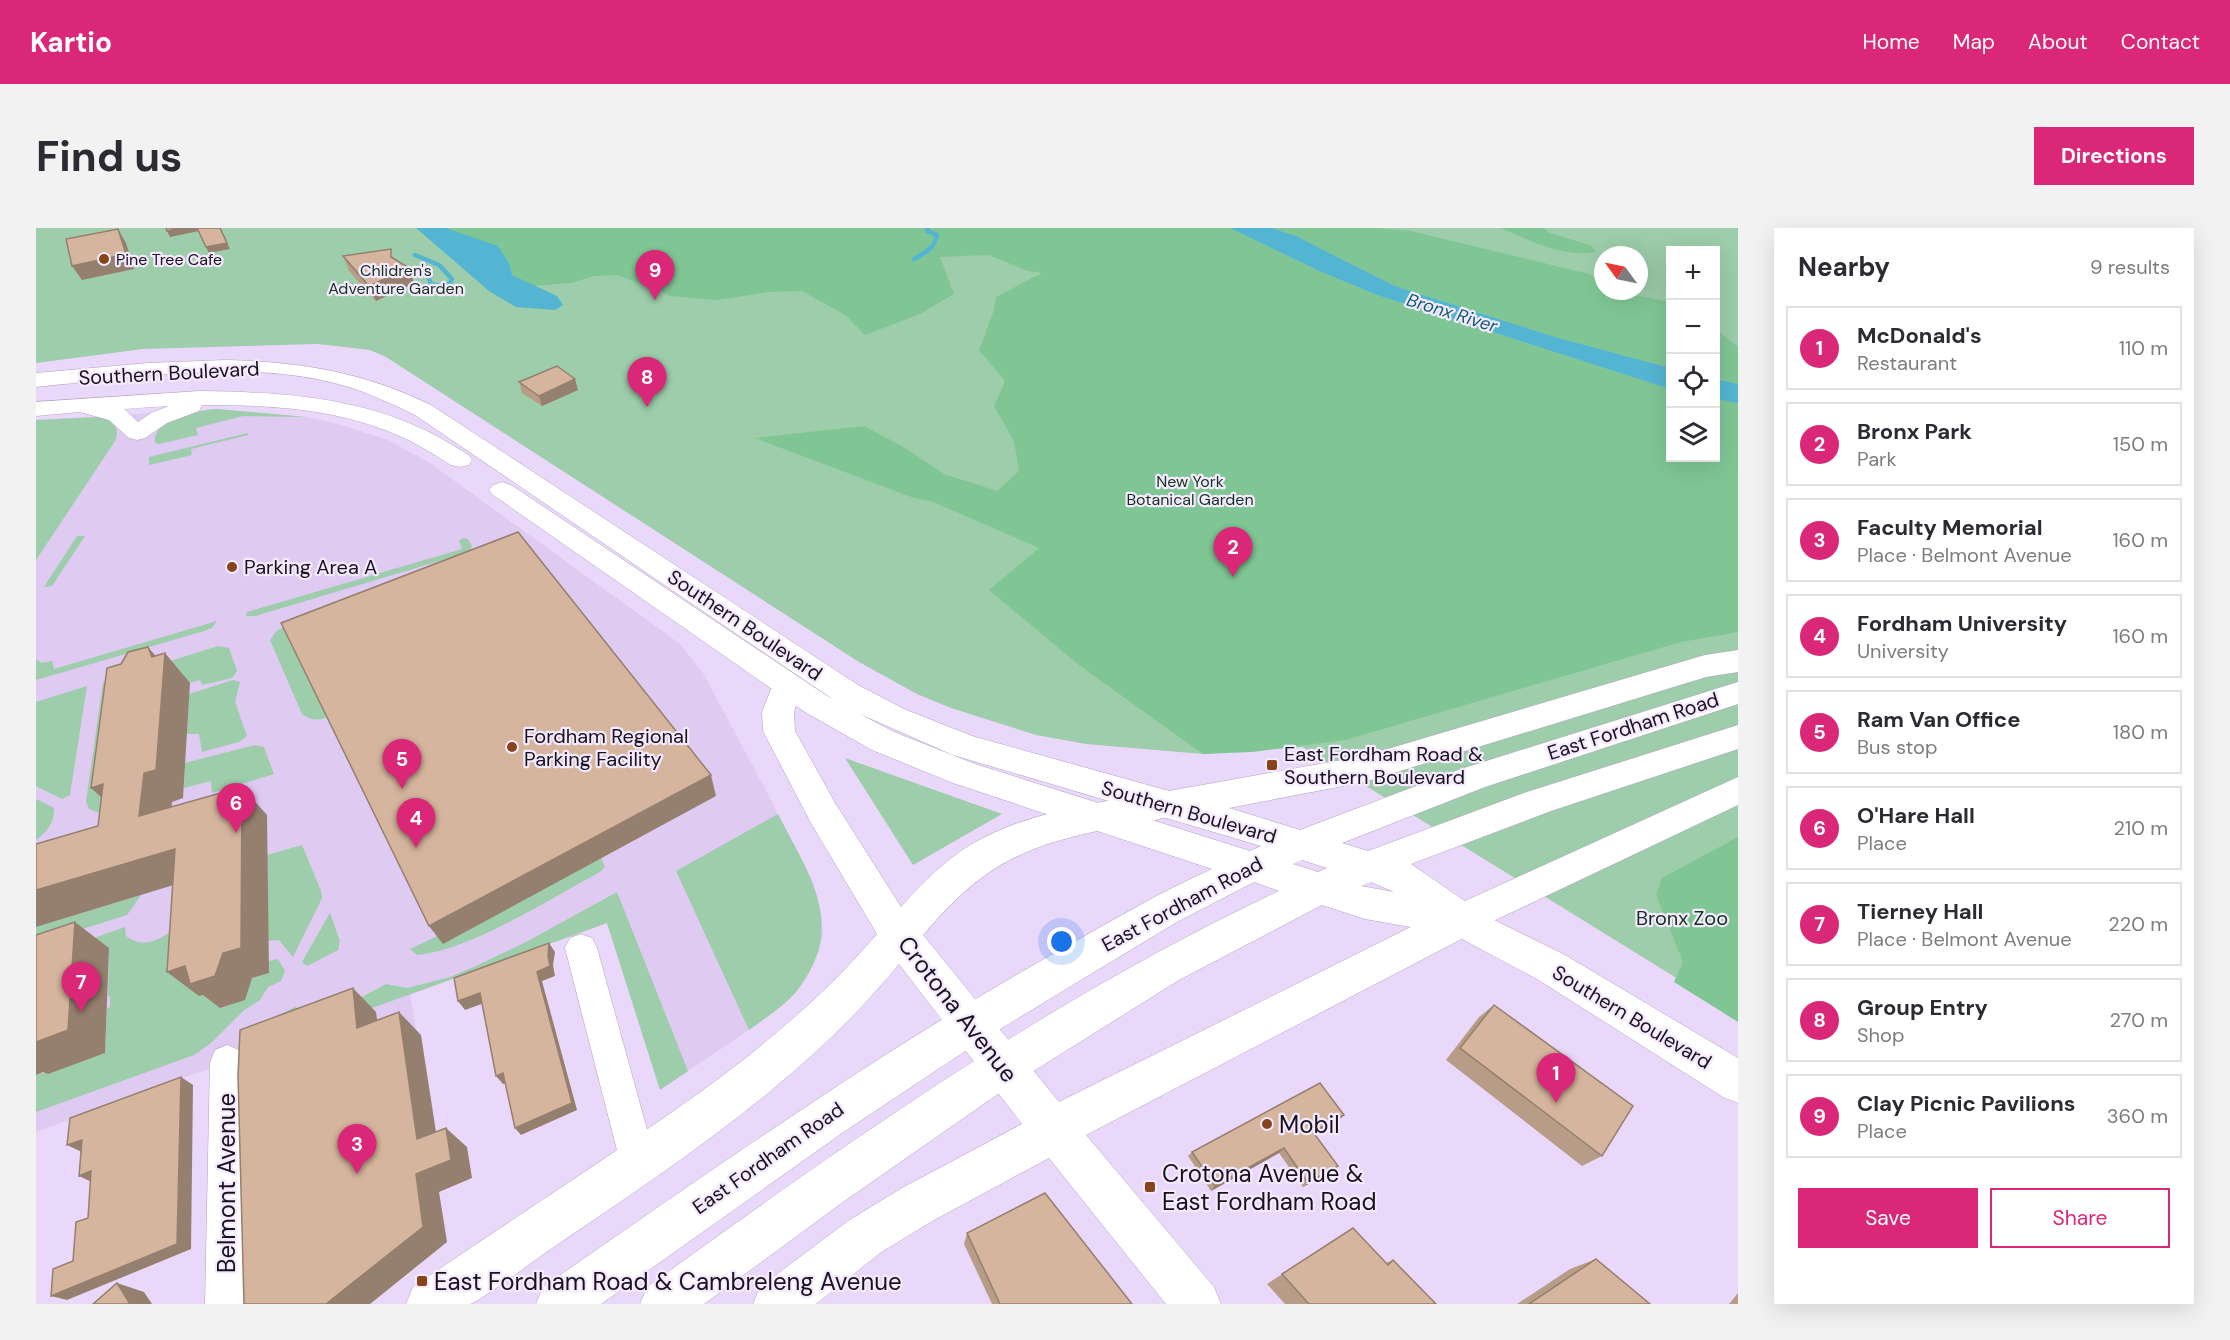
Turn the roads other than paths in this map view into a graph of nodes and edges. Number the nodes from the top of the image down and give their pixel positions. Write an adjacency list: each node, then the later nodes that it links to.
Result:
1 (36, 380): 10 (main road, Southern Boulevard)
2 (224, 398): 3 (main road, Southern Boulevard); 3 (main road); 6 (main road, Southern Boulevard)
3 (76, 407): 4 (main road, Southern Boulevard)
4 (36, 410)
5 (1738, 661): 10 (main road)
6 (787, 685): 11 (main road, Southern Boulevard); 13 (main road, Crotona Avenue)
7 (1738, 693): 21 (main road, East Fordham Road)
8 (1738, 737): 22 (main road)
9 (1738, 790): 12 (main road)
10 (1167, 804): 11 (main road); 12 (main road, Southern Boulevard)
11 (1101, 818): 12 (main road, Southern Boulevard); 13 (main road)
12 (1462, 920): 16 (main road, Southern Boulevard); 17 (main road)
13 (900, 936): 17 (main road, Crotona Avenue); 18 (main road)
14 (581, 948): 18 (street)
15 (227, 1062): 19 (street, Belmont Avenue)
16 (1738, 1082)
17 (1054, 1130): 23 (main road); 24 (main road, Crotona Avenue)
18 (638, 1162): 20 (main road)
19 (225, 1304)
20 (430, 1304)
21 (560, 1304)
22 (664, 1304)
23 (777, 1304)
24 (1197, 1304)

